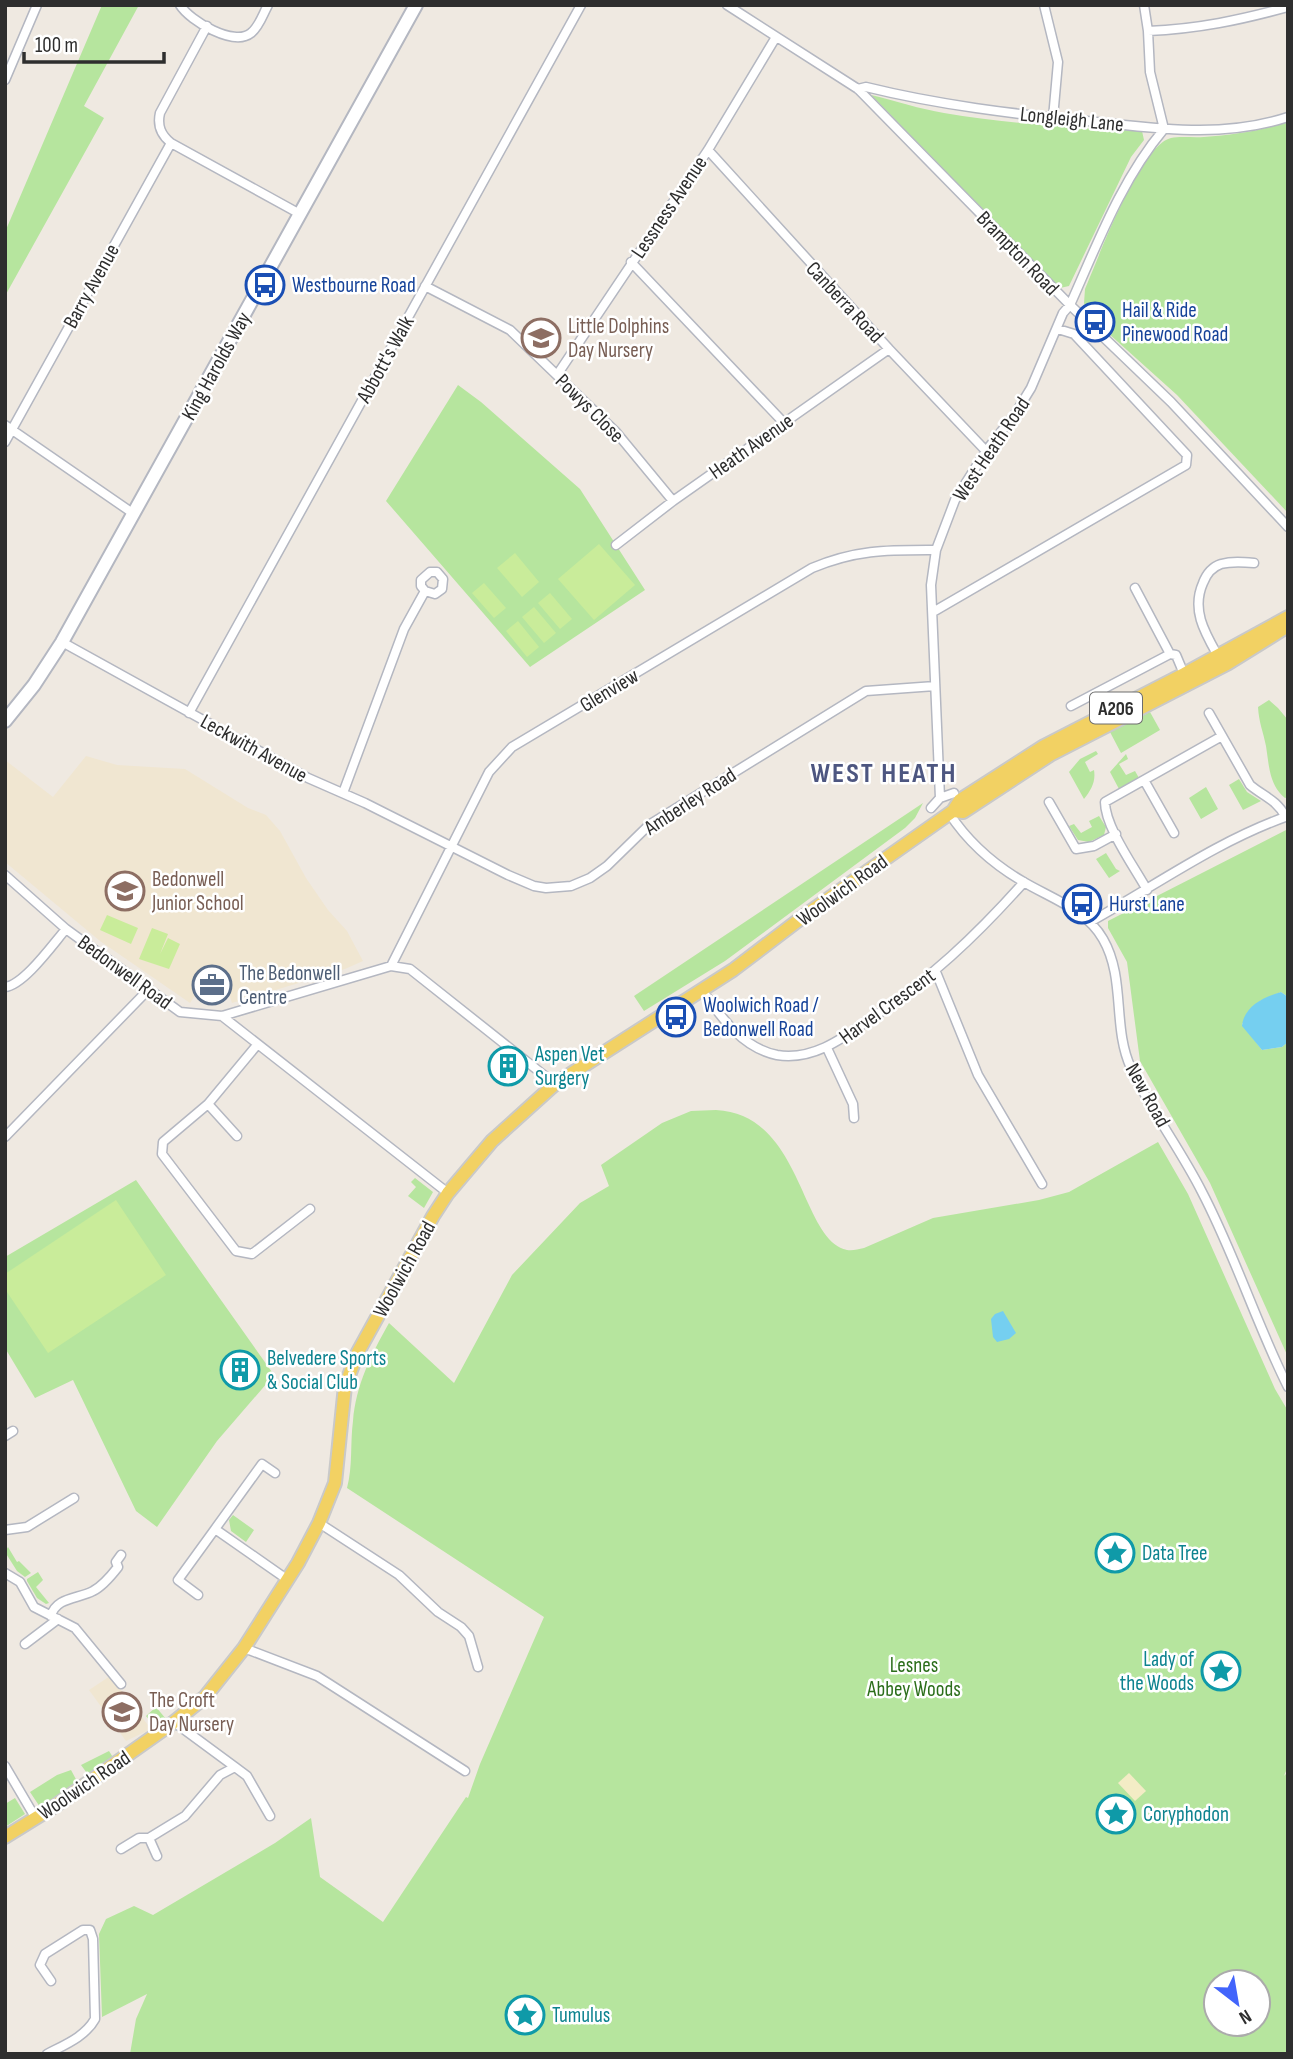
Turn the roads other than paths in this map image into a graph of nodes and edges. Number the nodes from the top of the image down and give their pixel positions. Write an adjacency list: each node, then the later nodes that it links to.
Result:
1 (37, 5): 13 (street)
2 (180, 5): 10 (street)
3 (268, 5): 10 (street)
4 (416, 5): 20 (street, King Harolds Way)
5 (581, 5): 22 (street, Abbott's Walk)
6 (727, 5): 12 (street, Brampton Road)
7 (1044, 5): 16 (street)
8 (1144, 5): 11 (street)
9 (1288, 7): 11 (street)
10 (207, 26): 18 (street)
11 (1148, 31): 17 (street)
12 (776, 37): 14 (street, Brampton Road); 19 (street, Lessness Avenue)
13 (5, 80)
14 (858, 89): 16 (street, Longleigh Lane); 23 (street, Brampton Road)
15 (1288, 117): 17 (street, Longleigh Lane)
16 (1053, 118): 17 (street, Longleigh Lane)
17 (1164, 129): 23 (street, West Heath Road)
18 (171, 144): 20 (street); 28 (street, Barry Avenue)
19 (708, 150): 21 (street, Lessness Avenue); 25 (street, Canberra Road)
20 (300, 214): 32 (street, King Harolds Way)
21 (631, 262): 26 (street, Lessness Avenue); 27 (street)
22 (425, 286): 26 (street, Powys Close); 50 (street, Abbott's Walk)
23 (1070, 305): 24 (street, West Heath Road); 33 (street, Brampton Road)
24 (1058, 329): 30 (street, West Heath Road); 39 (street)
25 (889, 349): 27 (street, Heath Avenue); 30 (street, Canberra Road)
26 (557, 375): 31 (street, Powys Close)
27 (784, 423): 31 (street, Heath Avenue)
28 (9, 427): 29 (street, Barry Avenue); 32 (street)
29 (5, 442)
30 (986, 452): 35 (street, West Heath Road)
31 (673, 501): 34 (street, Heath Avenue)
32 (134, 514): 42 (street, King Harolds Way)
33 (1288, 527)
34 (616, 545)
35 (936, 550): 39 (street, West Heath Road); 64 (street, Glenview)
36 (1254, 563): 44 (street)
37 (1135, 588): 43 (street)
38 (425, 591): 55 (street)
39 (933, 612): 46 (street, West Heath Road)
40 (1288, 617): 44 (main road, Woolwich Road / A206)
41 (1288, 626): 60 (main road, Woolwich Road / A206)
42 (62, 642): 50 (street, Leckwith Avenue); 52 (street, King Harolds Way)
43 (1170, 654): 45 (street); 47 (street)
44 (1218, 656): 45 (main road, Woolwich Road / A206)
45 (1184, 674): 49 (main road, Woolwich Road / A206)
46 (935, 686): 57 (street, West Heath Road); 64 (street, Amberley Road)
47 (1102, 690): 48 (street); 49 (street)
48 (1070, 706)
49 (1112, 710): 60 (main road, Woolwich Road / A206)
50 (189, 713): 55 (street, Leckwith Avenue)
51 (1209, 713): 53 (street)
52 (5, 721)
53 (1222, 736): 54 (street); 61 (street)
54 (1144, 780): 62 (street); 63 (street)
55 (343, 793): 64 (street, Leckwith Avenue)
56 (954, 793): 57 (street)
57 (940, 797): 59 (street)
58 (1049, 802): 63 (street)
59 (931, 808)
60 (951, 812): 66 (street, New Road); 74 (main road, Woolwich Road / A206)
61 (1287, 816): 67 (street)
62 (1174, 833)
63 (1116, 834): 67 (street)
64 (451, 846): 70 (street, Glenview)
65 (5, 875): 69 (street, Bedonwell Road)
66 (1024, 882): 68 (street, New Road); 71 (street, Harvel Crescent)
67 (1147, 890): 68 (street)
68 (1090, 922): 86 (street, New Road)
69 (66, 929): 72 (street); 73 (street, Bedonwell Road)
70 (391, 966): 75 (street, Bedonwell Road); 78 (street)
71 (936, 972): 77 (street, Harvel Crescent); 83 (street)
72 (7, 988)
73 (149, 989): 75 (street, Bedonwell Road); 82 (street)
74 (702, 990): 77 (street, Harvel Crescent); 78 (main road, Woolwich Road / A206)
75 (222, 1016): 76 (street)
76 (257, 1045): 79 (street); 84 (street)
77 (827, 1048): 80 (street)
78 (555, 1084): 84 (main road, Woolwich Road / A206)
79 (208, 1104): 81 (street); 85 (street)
80 (854, 1118)
81 (237, 1136)
82 (5, 1137)
83 (1042, 1184)
84 (448, 1193): 89 (main road, Woolwich Road / A206)
85 (310, 1209)
86 (1288, 1387)
87 (275, 1473): 90 (street)
88 (74, 1498): 91 (street)
89 (319, 1523): 94 (main road, Woolwich Road / A206); 99 (street)
90 (215, 1529): 94 (street); 95 (street)
91 (5, 1530)
92 (121, 1555): 96 (street)
93 (5, 1573): 96 (street)
94 (288, 1580): 98 (main road, Woolwich Road / A206)
95 (198, 1595)
96 (54, 1617): 97 (street); 100 (street)
97 (25, 1644)
98 (244, 1648): 101 (main road, Woolwich Road / A206); 104 (street)
99 (478, 1667)
100 (121, 1684)
101 (174, 1722): 103 (street); 106 (main road, Woolwich Road / A206)
102 (5, 1766): 106 (street)
103 (235, 1767): 105 (street); 108 (street)
104 (465, 1771)
105 (270, 1816)
106 (36, 1817): 107 (main road, Woolwich Road / A206)
107 (5, 1837)
108 (149, 1838): 109 (street); 110 (street)
109 (121, 1849)
110 (157, 1856)
111 (51, 1981): 112 (street)
112 (47, 2054)

